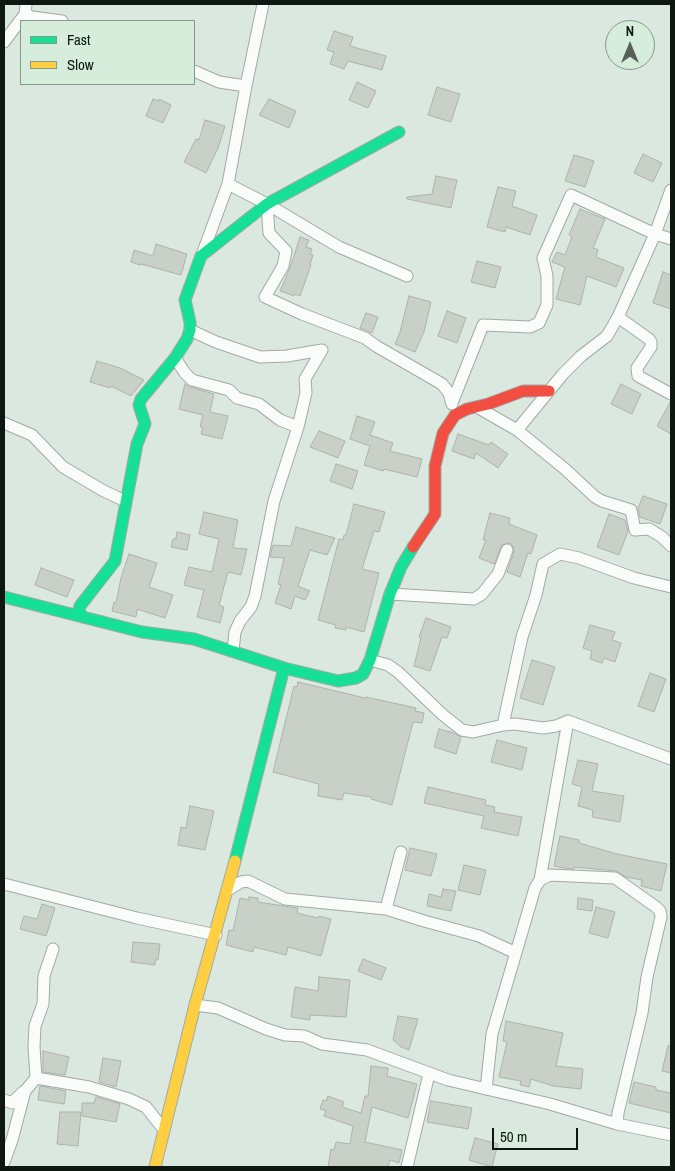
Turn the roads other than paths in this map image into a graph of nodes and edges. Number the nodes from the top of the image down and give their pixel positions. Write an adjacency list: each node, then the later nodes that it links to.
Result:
1 (264, 4): 6 (street)
2 (25, 9): 3 (street); 4 (street)
3 (54, 20)
4 (4, 42)
5 (195, 71): 6 (street)
6 (246, 86): 8 (street)
7 (400, 132): 10 (street)
8 (228, 184): 10 (street); 13 (street)
9 (671, 190): 11 (street)
10 (267, 204): 13 (street); 14 (street); 21 (street)
11 (655, 234): 12 (street); 15 (street); 21 (street)
12 (671, 239)
13 (201, 256): 16 (street)
14 (407, 276)
15 (618, 317): 18 (street); 19 (street)
16 (190, 330): 17 (street); 23 (street)
17 (176, 358): 23 (street); 25 (street)
18 (550, 391): 20 (street); 24 (street)
19 (671, 394)
20 (476, 407): 21 (street); 24 (street)
21 (454, 409): 29 (street)
22 (4, 423): 25 (street)
23 (298, 427): 32 (street)
24 (517, 430): 26 (street)
25 (125, 502): 31 (street)
26 (671, 546)
27 (507, 550): 29 (street)
28 (671, 586): 36 (street)
29 (390, 594): 33 (street)
30 (4, 597): 31 (street)
31 (82, 617): 32 (street)
32 (233, 651): 34 (street)
33 (370, 660): 34 (street); 36 (street)
34 (284, 668): 41 (street)
35 (568, 721): 36 (street); 37 (street); 39 (street)
36 (503, 724)
37 (671, 759)
38 (401, 852): 42 (street)
39 (540, 880): 43 (street); 46 (street)
40 (4, 884): 44 (street)
41 (228, 890): 42 (street); 44 (street)
42 (386, 908): 46 (street)
43 (666, 918): 53 (street)
44 (216, 935): 47 (street)
45 (53, 949): 49 (street)
46 (516, 953): 50 (street)
47 (195, 1005): 48 (street); 54 (street)
48 (429, 1074): 50 (street); 58 (street)
49 (36, 1078): 51 (street); 54 (street)
50 (486, 1089): 53 (street)
51 (25, 1091): 52 (street); 56 (street)
52 (4, 1100)
53 (617, 1124): 55 (street)
54 (164, 1130): 57 (street)
55 (671, 1135)
56 (4, 1162)
57 (155, 1167)
58 (407, 1167)

